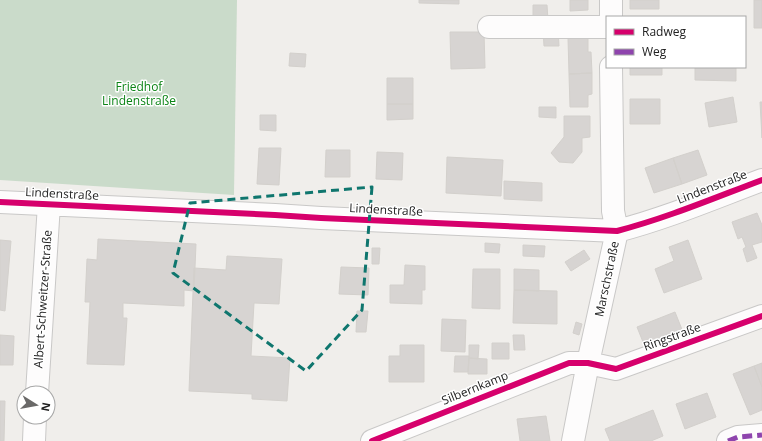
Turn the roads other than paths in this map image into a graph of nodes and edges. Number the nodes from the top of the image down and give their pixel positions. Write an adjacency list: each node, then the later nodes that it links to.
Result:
1 (610, 0): 2 (street)
2 (611, 16)
3 (489, 27): 4 (street)
4 (606, 27)
5 (611, 68): 9 (street, Marschstraße)
6 (762, 180): 9 (street, Lindenstraße)
7 (0, 202): 8 (street, Lindenstraße)
8 (49, 204): 9 (street, Lindenstraße); 12 (street, Albert-Schweitzer-Straße)
9 (617, 231): 11 (street, Marschstraße)
10 (762, 316): 11 (street, Ringstraße)
11 (588, 364): 16 (street, Silbernkamp); 17 (street, Marschstraße)
12 (38, 385)
13 (35, 425): 15 (street)
14 (762, 435): 18 (street)
15 (34, 441)
16 (372, 441)
17 (573, 441)
18 (728, 441)

